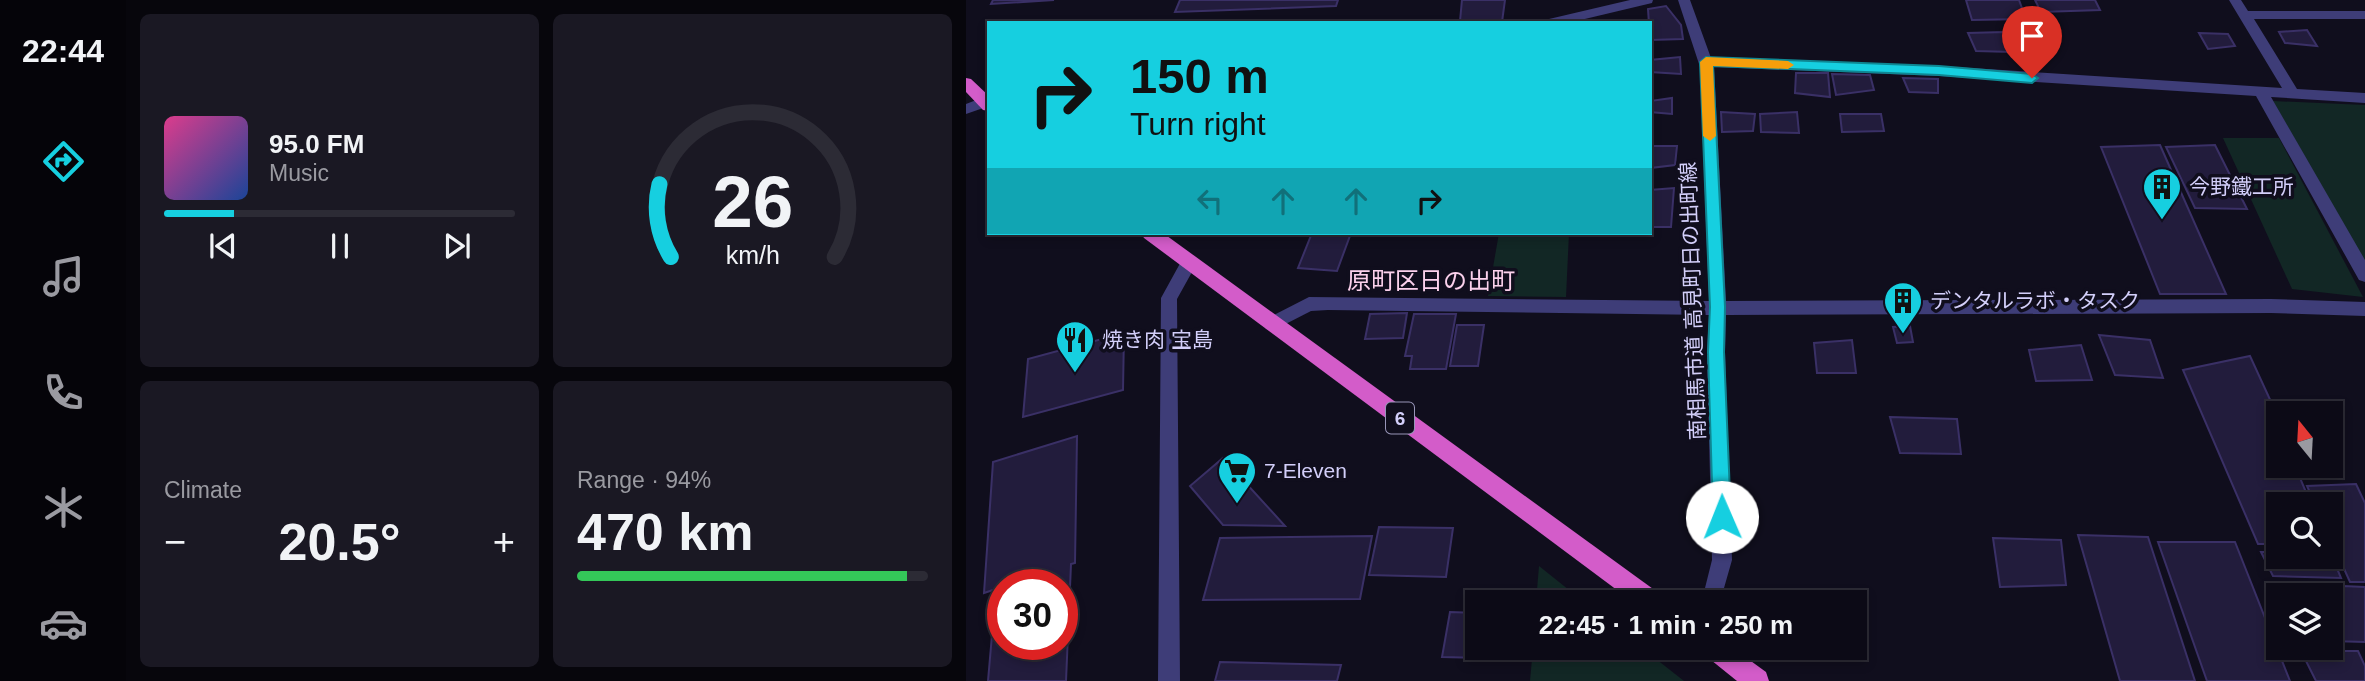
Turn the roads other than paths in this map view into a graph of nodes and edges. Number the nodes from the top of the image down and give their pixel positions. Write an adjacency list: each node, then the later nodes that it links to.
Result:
1 (1647, 0): 6 (street)
2 (1684, 0): 7 (street, 南相馬市道 高見町日の出町線)
3 (2235, 0): 4 (street)
4 (2245, 15): 5 (street); 10 (street)
5 (2365, 15)
6 (1558, 21)
7 (1706, 62): 9 (street); 17 (street, 南相馬市道 高見町日の出町線)
8 (966, 83): 12 (highway)
9 (2261, 92): 10 (street); 16 (street)
10 (2290, 93): 11 (street)
11 (2365, 98)
12 (987, 104): 13 (street)
13 (966, 109)
14 (1153, 235): 15 (highway, 6)
15 (1189, 264): 19 (highway, 6); 23 (street)
16 (2365, 275)
17 (1718, 307): 18 (street); 19 (street); 21 (street, 南相馬市道 高見町日の出町線)
18 (2365, 309)
19 (1272, 324): 20 (highway, 6)
20 (1636, 590)
21 (1715, 590)
22 (1730, 660): 24 (highway)
23 (1169, 681)
24 (1757, 681)

